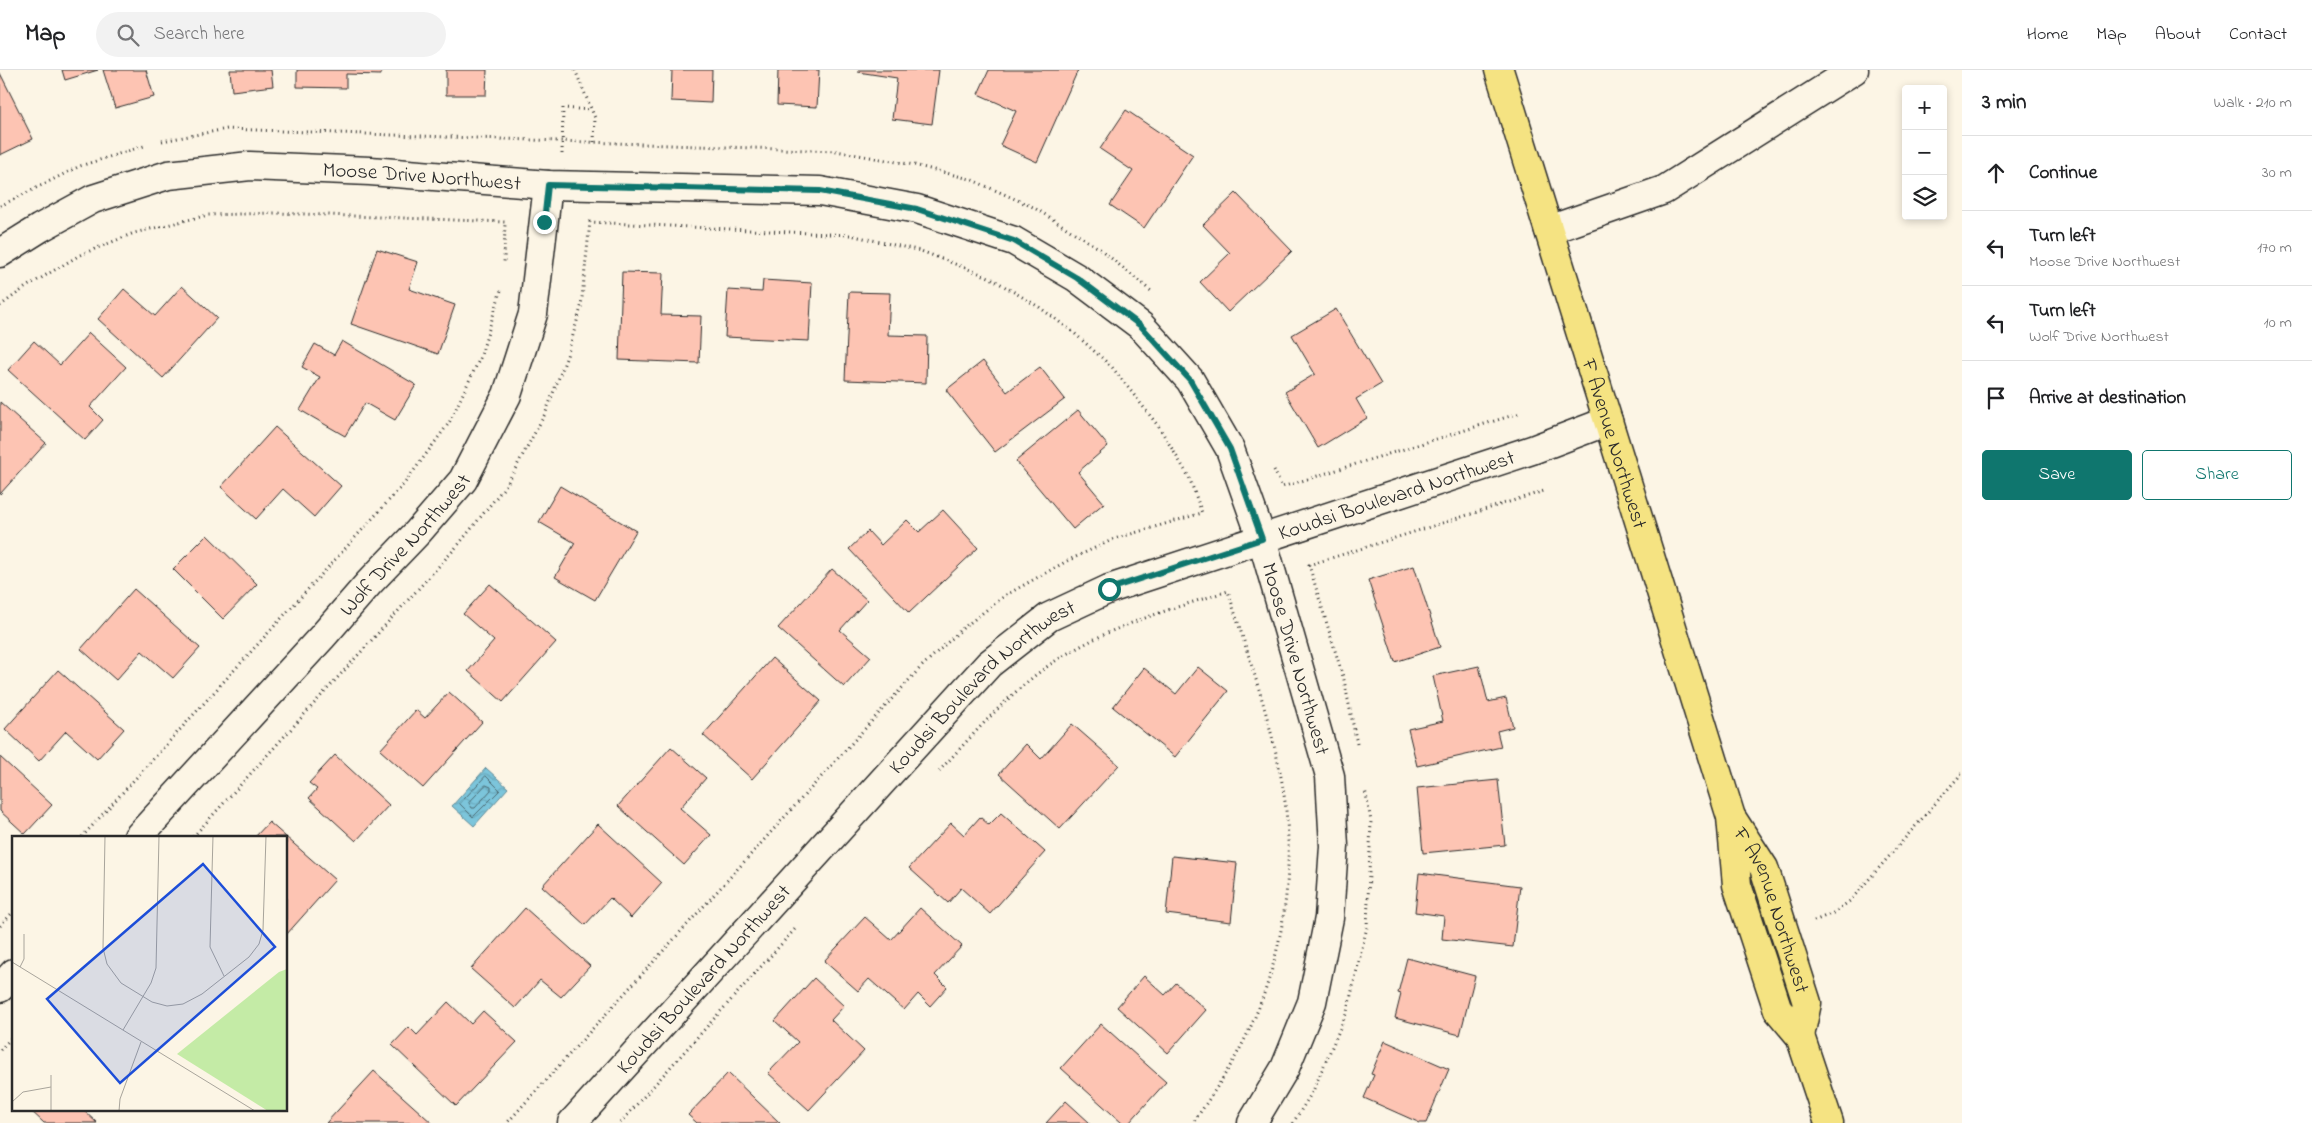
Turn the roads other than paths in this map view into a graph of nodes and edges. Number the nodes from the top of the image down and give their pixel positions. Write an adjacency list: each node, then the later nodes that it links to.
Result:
1 (1499, 70): 4 (main road, F Avenue Northwest)
2 (1854, 70): 4 (street)
3 (555, 186): 5 (street, Moose Drive Northwest); 7 (street, Moose Drive Northwest); 8 (street, Wolf Drive Northwest)
4 (1549, 230): 6 (main road, F Avenue Northwest)
5 (0, 254)
6 (1608, 420): 7 (street, Koudsi Boulevard Northwest); 13 (main road, F Avenue Northwest)
7 (1262, 539): 11 (street, Koudsi Boulevard Northwest); 12 (street, Moose Drive Northwest)
8 (139, 836)
9 (12, 975): 10 (street)
10 (0, 988)
11 (572, 1123)
12 (1252, 1123)
13 (1829, 1123)

